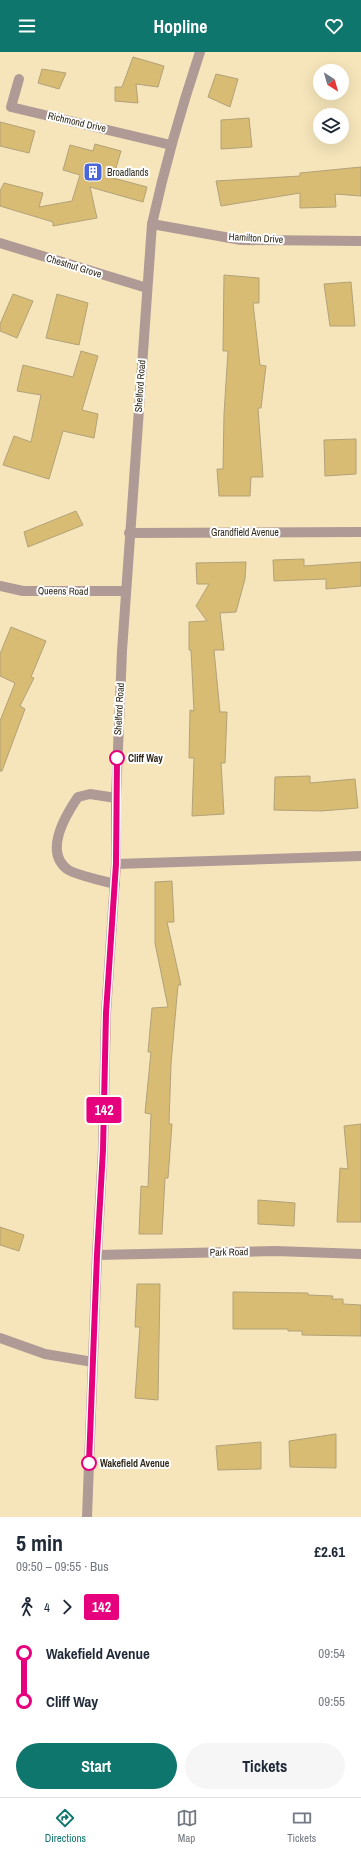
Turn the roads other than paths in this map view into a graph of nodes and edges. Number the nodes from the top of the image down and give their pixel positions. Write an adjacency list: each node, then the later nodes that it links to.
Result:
1 (200, 52): 3 (street, Shelford Road)
2 (19, 79): 3 (street, Richmond Drive)
3 (171, 145): 4 (street, Shelford Road)
4 (152, 224): 5 (street, Hamilton Drive); 7 (street, Shelford Road)
5 (361, 241)
6 (0, 243): 7 (street, Chestnut Grove)
7 (147, 288): 9 (street, Shelford Road)
8 (361, 532): 9 (street, Grandfield Avenue)
9 (129, 533): 11 (street, Shelford Road)
10 (0, 586): 11 (street, Queens Road)
11 (126, 592): 12 (street, Shelford Road)
12 (116, 798): 14 (street, Shelford Road); 15 (street)
13 (361, 856): 14 (street)
14 (116, 864): 15 (street, Shelford Road)
15 (115, 884): 17 (street, Shelford Road)
16 (361, 1254): 17 (street, Park Road)
17 (97, 1255): 19 (street, Shelford Road)
18 (0, 1338): 19 (street)
19 (93, 1362): 20 (street, Shelford Road)
20 (87, 1517)

